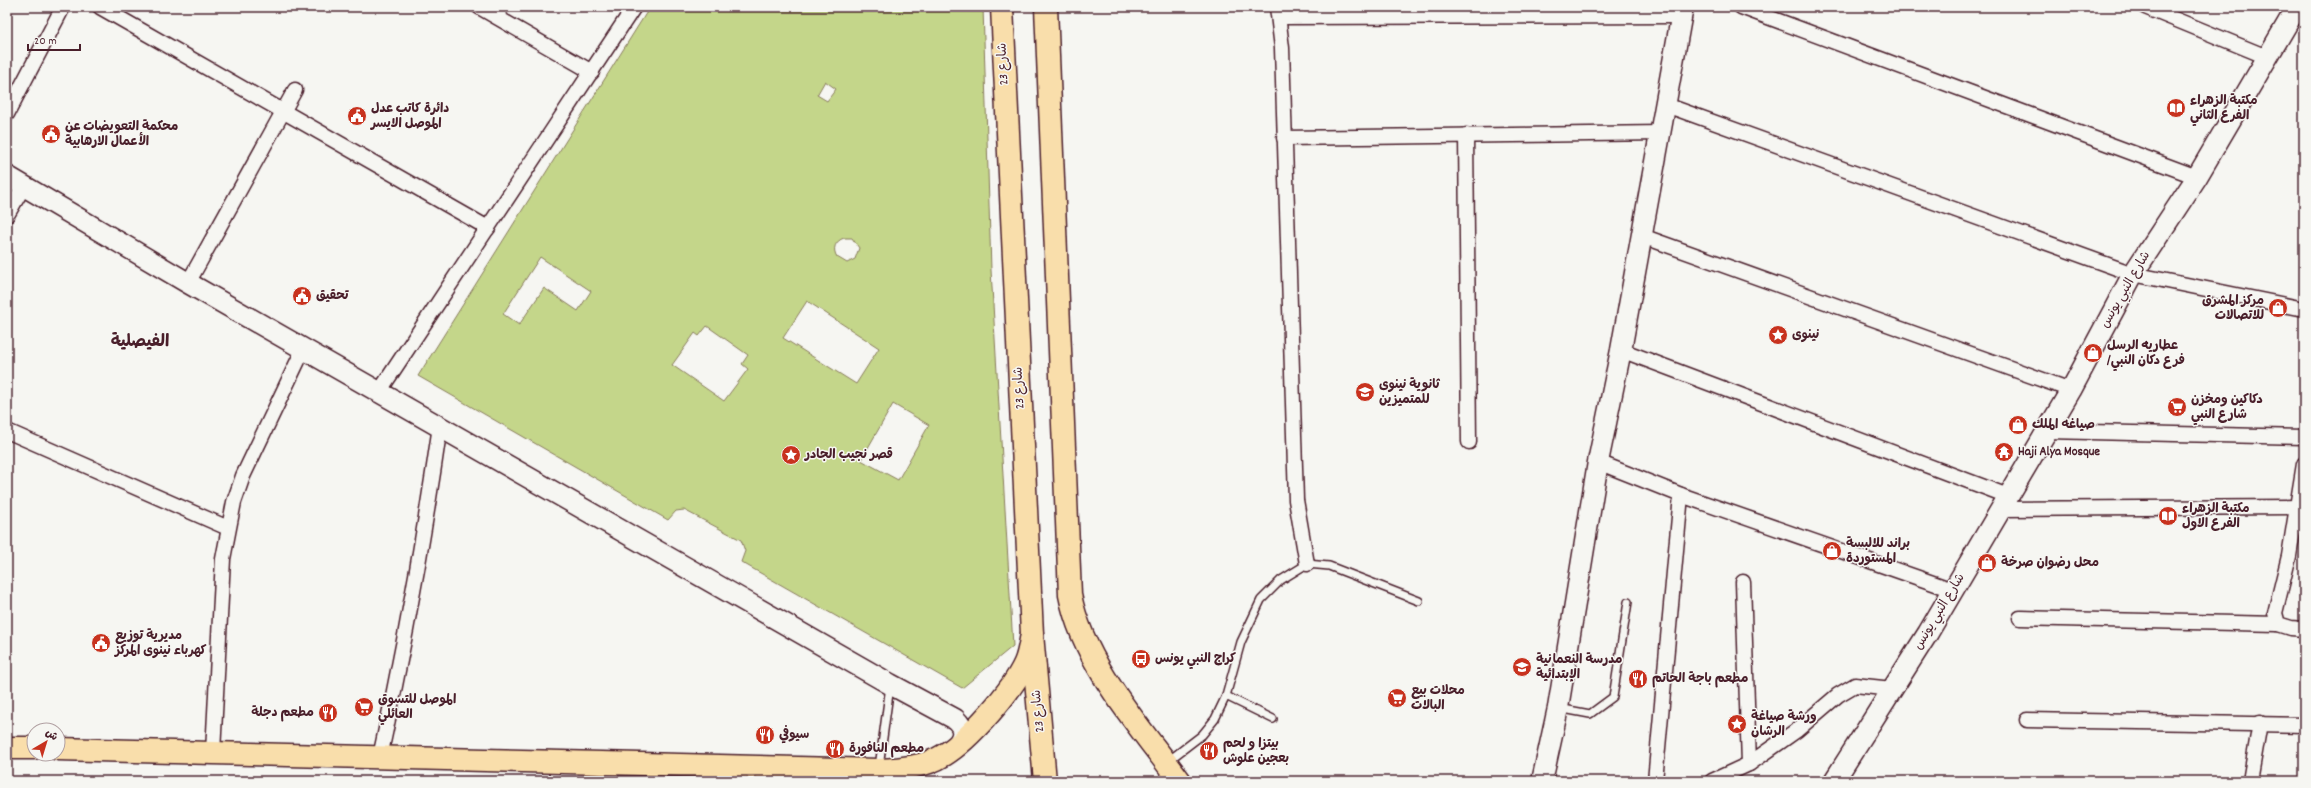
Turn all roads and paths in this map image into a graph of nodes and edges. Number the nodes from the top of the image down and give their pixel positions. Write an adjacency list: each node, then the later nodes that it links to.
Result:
1 (63, 7): 20 (street)
2 (100, 7): 19 (street)
3 (479, 7): 13 (street)
4 (634, 7): 16 (street)
5 (1741, 7): 24 (street)
6 (2144, 7): 15 (street)
7 (2297, 7): 15 (street, شارع النبي يونس)
8 (1001, 10): 55 (main road, شارع 23)
9 (1278, 12): 10 (street); 23 (street)
10 (1400, 12): 11 (street)
11 (1498, 12): 12 (street)
12 (1683, 12): 18 (street)
13 (502, 13): 16 (street)
14 (1047, 13): 70 (main road)
15 (2267, 58): 24 (street, شارع النبي يونس)
16 (592, 72): 27 (street)
17 (295, 90): 19 (street)
18 (1666, 105): 21 (street); 29 (street)
19 (284, 112): 27 (street); 30 (street)
20 (7, 114)
21 (1661, 133): 22 (street); 28 (street)
22 (1466, 136): 23 (street); 40 (street)
23 (1284, 138): 47 (street)
24 (2197, 177): 29 (street, شارع النبي يونس)
25 (15, 181): 26 (street); 30 (street)
26 (7, 215)
27 (488, 228): 35 (street)
28 (1642, 236): 33 (street); 34 (street)
29 (2133, 274): 31 (street); 34 (street, شارع النبي يونس)
30 (188, 282): 32 (street)
31 (2304, 309)
32 (304, 348): 35 (street); 46 (street)
33 (1621, 350): 41 (street); 44 (street)
34 (2071, 390): 38 (street, شارع النبي يونس)
35 (379, 392): 36 (street)
36 (440, 426): 56 (street); 69 (street)
37 (7, 431): 46 (street)
38 (2047, 431): 39 (street); 44 (street, شارع النبي يونس)
39 (2304, 437)
40 (1469, 442)
41 (1598, 462): 43 (street); 59 (street)
42 (2304, 464): 45 (street)
43 (1681, 495): 49 (street); 76 (street)
44 (2004, 503): 45 (street); 49 (street, شارع النبي يونس)
45 (2301, 507): 53 (street)
46 (228, 528): 68 (street)
47 (1307, 564): 50 (lane); 58 (lane)
48 (1743, 582): 71 (street)
49 (1953, 590): 57 (street, شارع النبي يونس)
50 (1419, 601)
51 (1628, 602): 59 (lane)
52 (2020, 618): 53 (street)
53 (2278, 624): 54 (street)
54 (2304, 629)
55 (1032, 634): 64 (main road); 73 (main road, شارع 23)
56 (890, 684): 64 (street); 72 (lane)
57 (1892, 689): 71 (street); 78 (street, شارع النبي يونس)
58 (1226, 696): 60 (lane); 70 (lane)
59 (1558, 708): 75 (street)
60 (1272, 720)
61 (2028, 720): 62 (street)
62 (2260, 723): 63 (street); 79 (street)
63 (2304, 725)
64 (956, 746): 72 (main road)
65 (7, 748): 66 (main road)
66 (26, 748)
67 (66, 749): 68 (main road)
68 (213, 752): 69 (main road)
69 (380, 757): 72 (main road)
70 (1166, 763): 74 (main road)
71 (1749, 764): 77 (street)
72 (879, 770)
73 (1045, 781)
74 (1180, 781)
75 (1542, 781)
76 (1655, 781)
77 (1712, 781)
78 (1834, 781)
79 (2250, 781)

